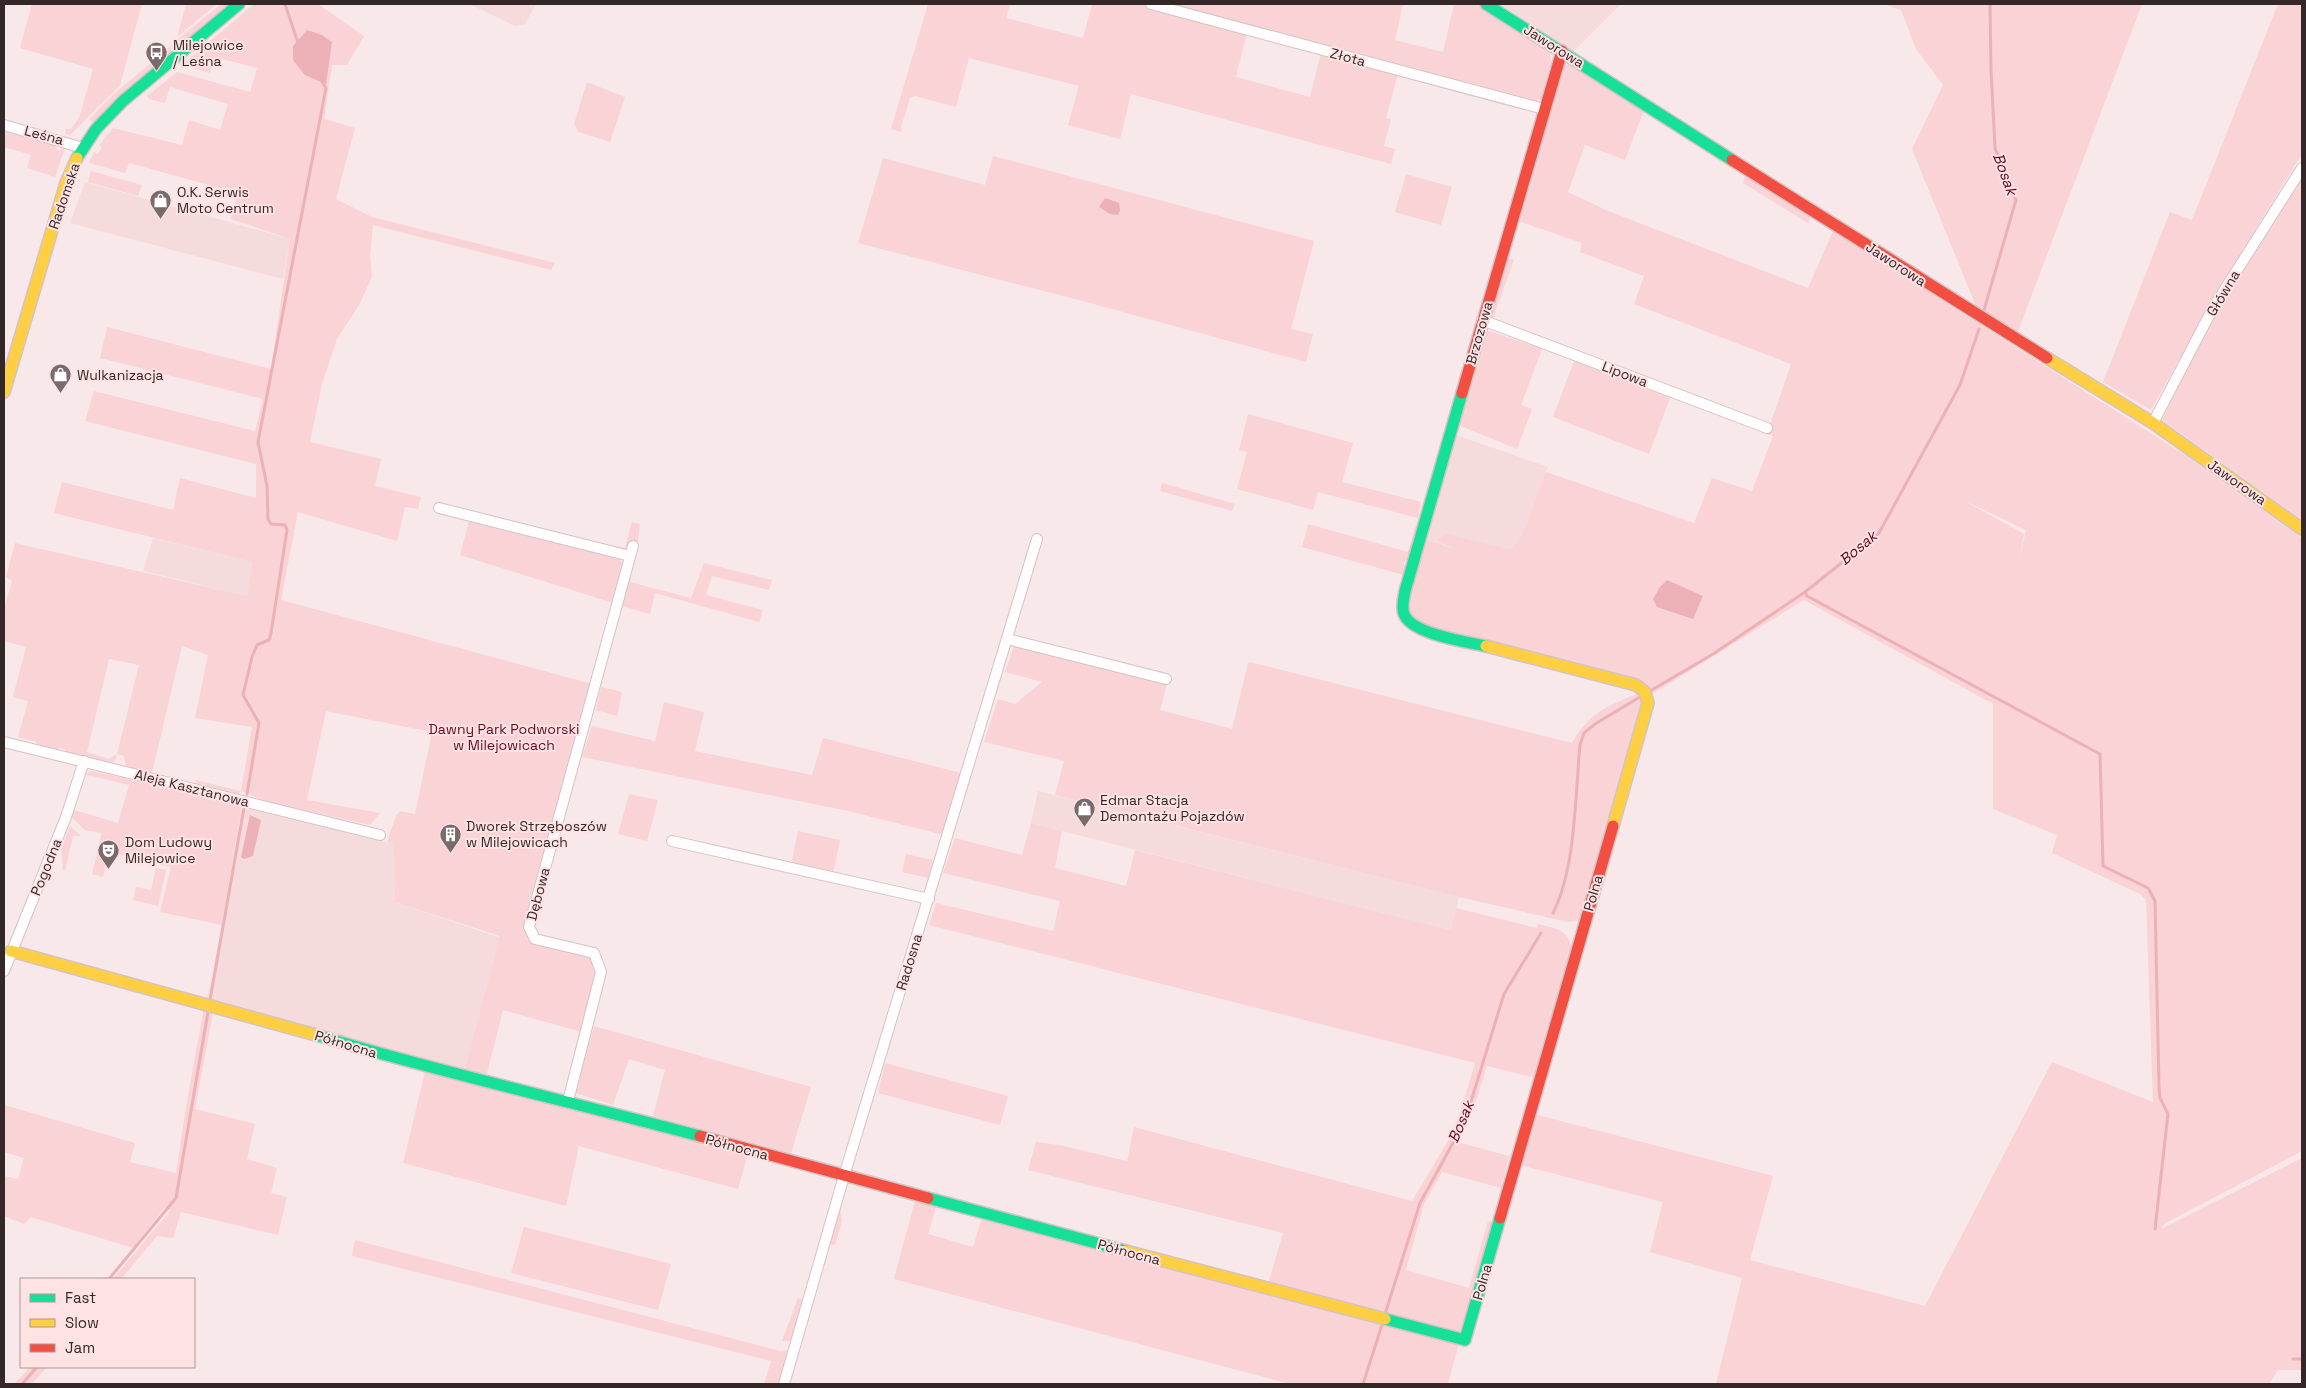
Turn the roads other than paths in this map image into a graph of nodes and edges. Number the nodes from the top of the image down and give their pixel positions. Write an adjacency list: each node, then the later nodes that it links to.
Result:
1 (239, 4): 7 (street, Radomska)
2 (1151, 4): 5 (street, Złota)
3 (1486, 4): 4 (street, Jaworowa)
4 (1562, 51): 5 (street, Brzozowa); 11 (street, Jaworowa)
5 (1544, 109): 9 (street, Brzozowa)
6 (4, 125): 7 (street, Leśna)
7 (83, 148): 10 (street, Radomska)
8 (2302, 168): 11 (street, Główna)
9 (1482, 320): 12 (street, Lipowa); 16 (street, Brzozowa)
10 (4, 392)
11 (2153, 423): 14 (street, Jaworowa)
12 (1767, 428)
13 (439, 508): 26 (street, Dębowa)
14 (2302, 529)
15 (1037, 540): 17 (street, Radosna)
16 (1404, 616): 28 (street, Polna)
17 (1008, 638): 18 (street); 23 (street, Radosna)
18 (1166, 679)
19 (4, 742): 20 (street, Aleja Kasztanowa)
20 (84, 761): 21 (street, Aleja Kasztanowa); 24 (street, Pogodna)
21 (380, 835)
22 (672, 841): 23 (street)
23 (928, 899): 27 (street, Radosna)
24 (11, 951): 25 (street, Pogodna); 26 (street, Północna)
25 (4, 971)
26 (568, 1101): 27 (street, Północna)
27 (844, 1176): 28 (street, Północna); 29 (street, Radosna)
28 (1465, 1340)
29 (784, 1384)

